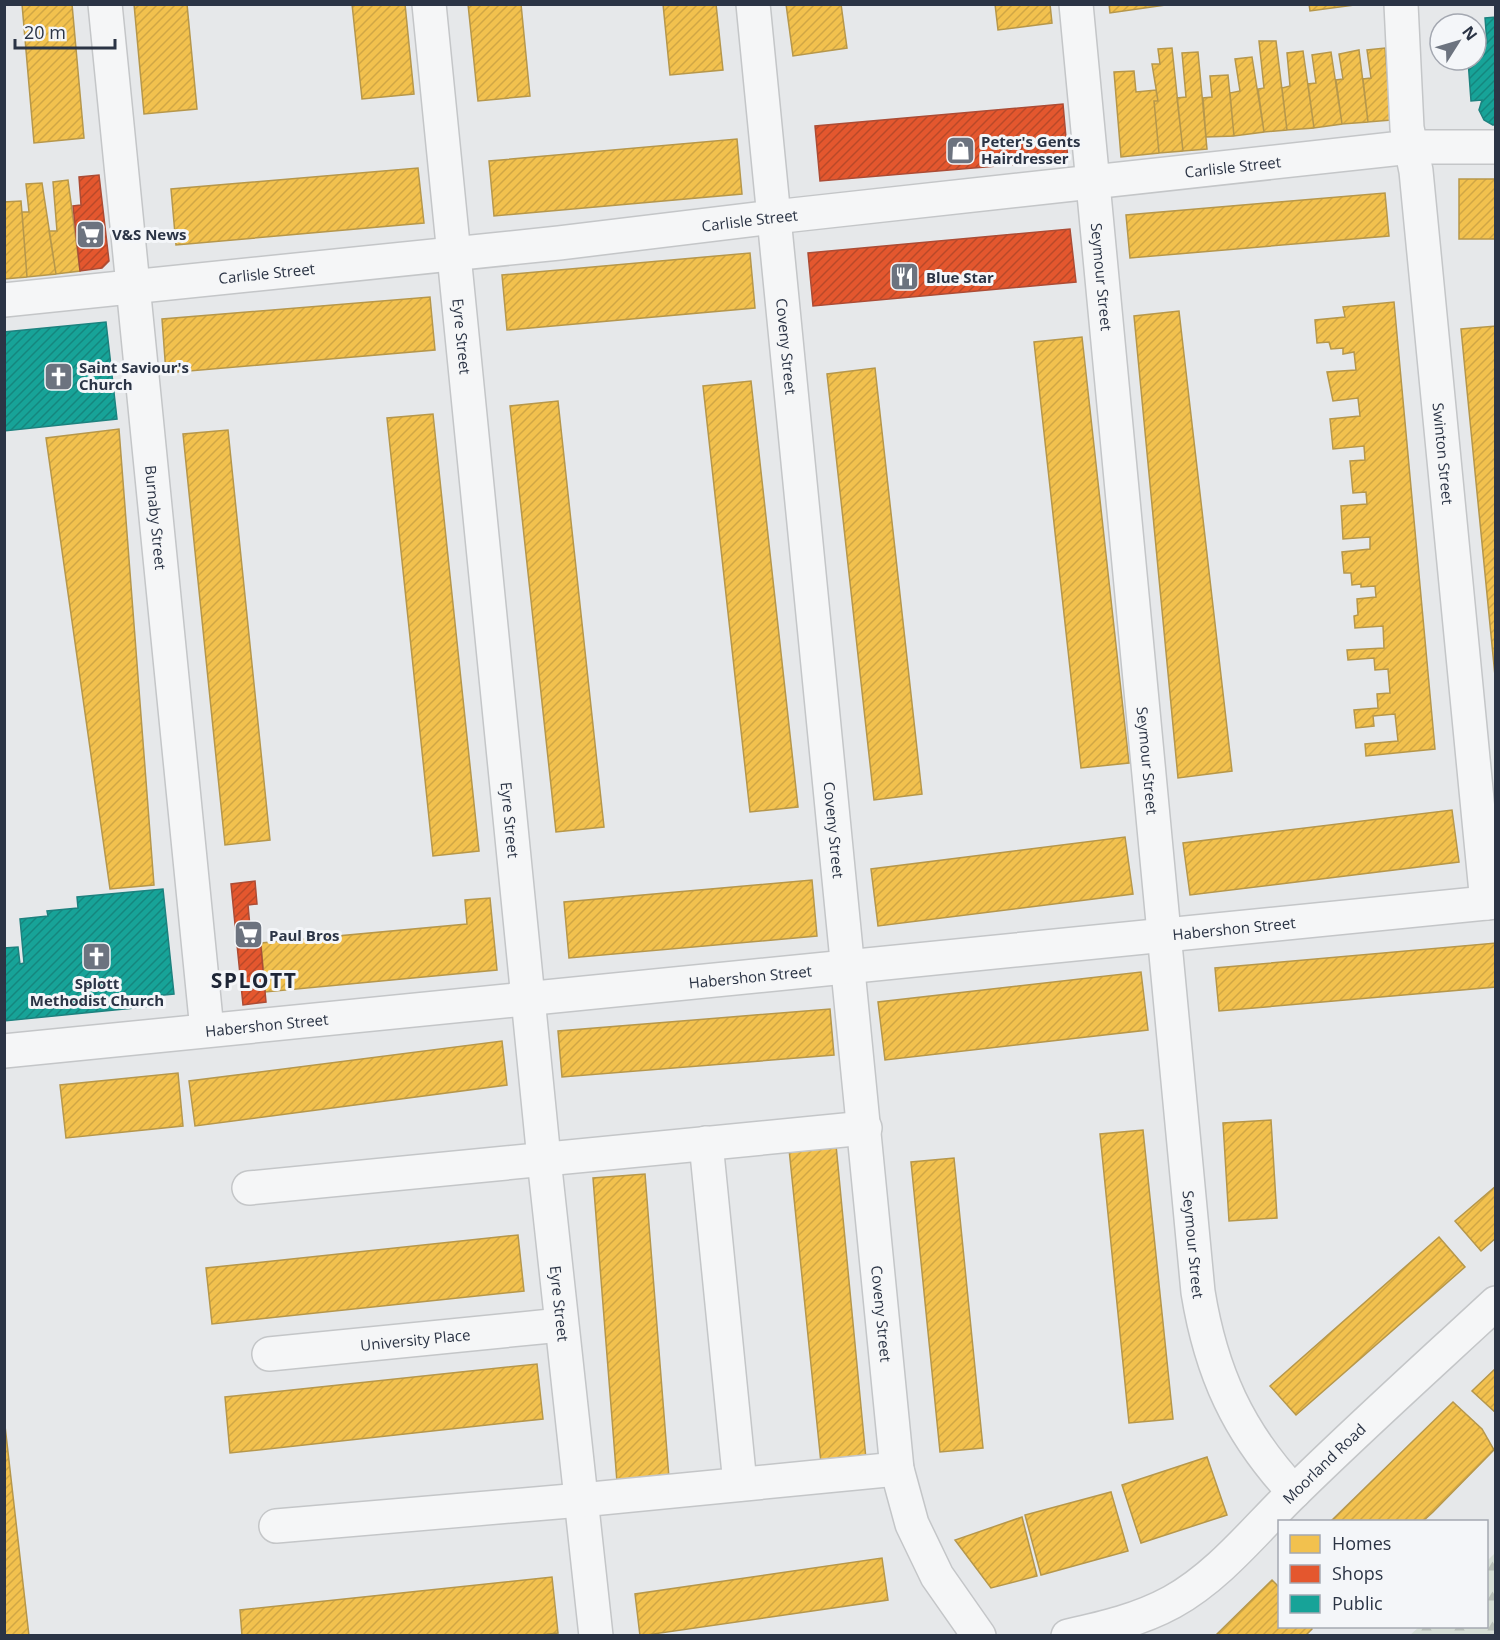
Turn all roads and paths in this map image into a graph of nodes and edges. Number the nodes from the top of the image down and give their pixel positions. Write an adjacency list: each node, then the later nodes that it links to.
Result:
1 (105, 4): 11 (street, Burnaby Street)
2 (429, 4): 10 (street, Eyre Street)
3 (753, 4): 9 (street, Coveny Street)
4 (1076, 4): 8 (street, Seymour Street)
5 (1401, 4): 6 (street, Swinton Street)
6 (1411, 147): 7 (street, Carlisle Street); 8 (street, Carlisle Street); 13 (street, Swinton Street)
7 (1496, 147)
8 (1093, 183): 9 (street, Carlisle Street); 14 (street, Seymour Street)
9 (774, 217): 10 (street, Carlisle Street); 15 (street, Coveny Street)
10 (453, 254): 11 (street, Carlisle Street); 16 (street, Eyre Street)
11 (133, 286): 12 (street, Carlisle Street); 17 (street, Burnaby Street)
12 (4, 300)
13 (1491, 902): 14 (street, Habershon Street)
14 (1163, 934): 15 (street, Habershon Street); 28 (street, Seymour Street)
15 (849, 965): 16 (street, Habershon Street); 19 (street, Coveny Street)
16 (529, 998): 17 (street, Habershon Street); 21 (street, Eyre Street)
17 (207, 1030): 18 (street, Habershon Street)
18 (4, 1051)
19 (865, 1128): 20 (street); 26 (street, Coveny Street)
20 (706, 1143): 21 (street); 27 (street)
21 (544, 1159): 22 (street); 24 (street, Eyre Street)
22 (249, 1188)
23 (1496, 1303): 28 (street, Moorland Road)
24 (561, 1325): 25 (street, University Place); 29 (street, Eyre Street)
25 (269, 1354)
26 (897, 1469): 27 (street); 32 (street, Coveny Street)
27 (740, 1484): 29 (street)
28 (1294, 1492): 33 (street, Moorland Road)
29 (581, 1500): 30 (street); 31 (street, Eyre Street)
30 (276, 1526)
31 (596, 1635)
32 (979, 1635)
33 (1068, 1635)

